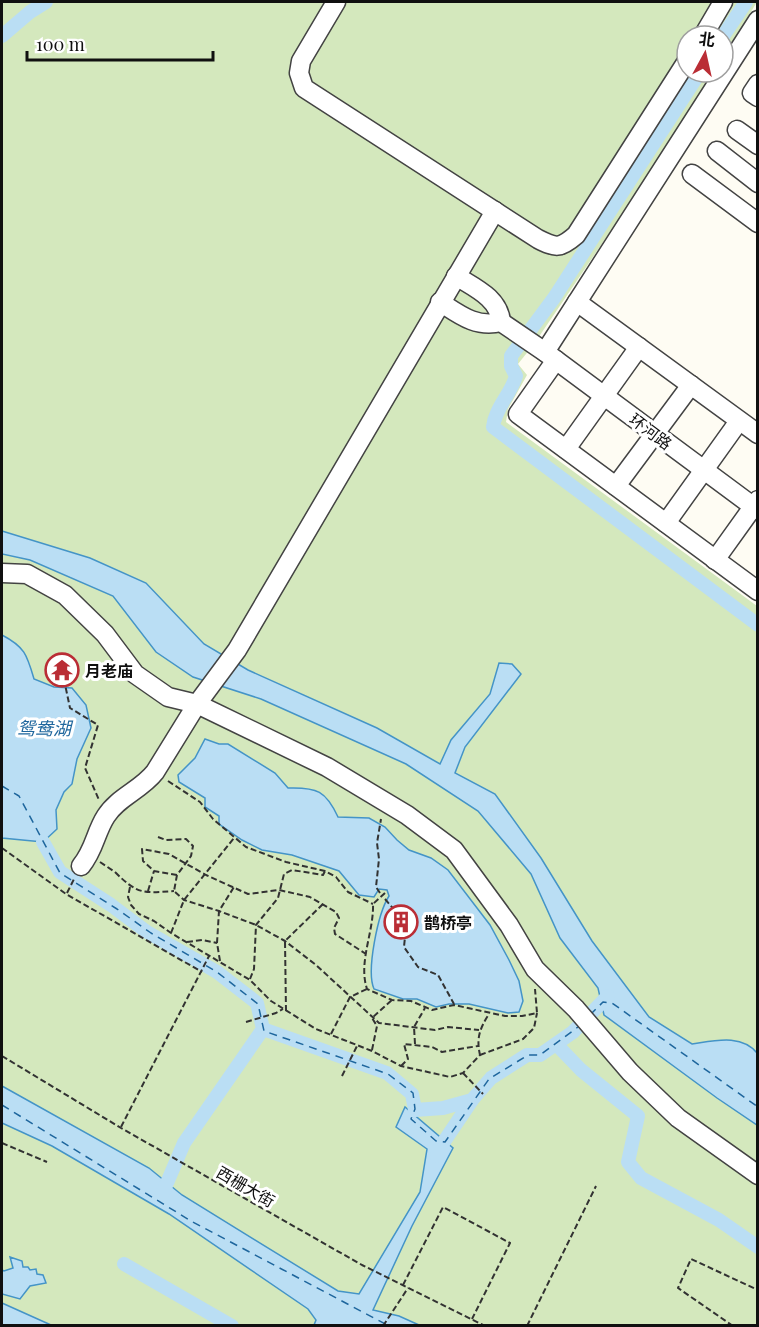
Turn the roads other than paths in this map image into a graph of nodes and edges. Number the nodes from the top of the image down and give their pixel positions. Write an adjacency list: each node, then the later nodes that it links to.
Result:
1 (336, 2): 13 (street)
2 (723, 2): 4 (street)
3 (758, 20): 17 (street)
4 (710, 24)
5 (675, 80): 13 (street)
6 (758, 84): 7 (street)
7 (758, 97)
8 (737, 130): 9 (street)
9 (758, 145)
10 (717, 151): 12 (street)
11 (692, 174): 14 (street)
12 (758, 183)
13 (495, 211): 15 (street)
14 (758, 223)
15 (456, 276): 16 (street); 18 (street)
16 (440, 302): 18 (street); 34 (street)
17 (577, 302): 19 (street); 20 (street)
18 (501, 322): 20 (street, 环河路)
19 (639, 347): 21 (street); 22 (street)
20 (545, 352): 22 (street, 环河路); 26 (street)
21 (691, 385): 23 (street); 24 (street)
22 (604, 396): 24 (street, 环河路); 26 (street)
23 (739, 421): 25 (street); 27 (street)
24 (655, 434): 27 (street, 环河路); 28 (street)
25 (758, 434)
26 (566, 449): 28 (street)
27 (704, 470): 29 (street, 环河路); 30 (street)
28 (616, 486): 30 (street)
29 (756, 506): 31 (street)
30 (666, 524): 31 (street)
31 (715, 560): 33 (street)
32 (2, 573): 34 (street)
33 (758, 591)
34 (197, 704): 35 (street); 36 (street)
35 (86, 860)
36 (758, 1175)

